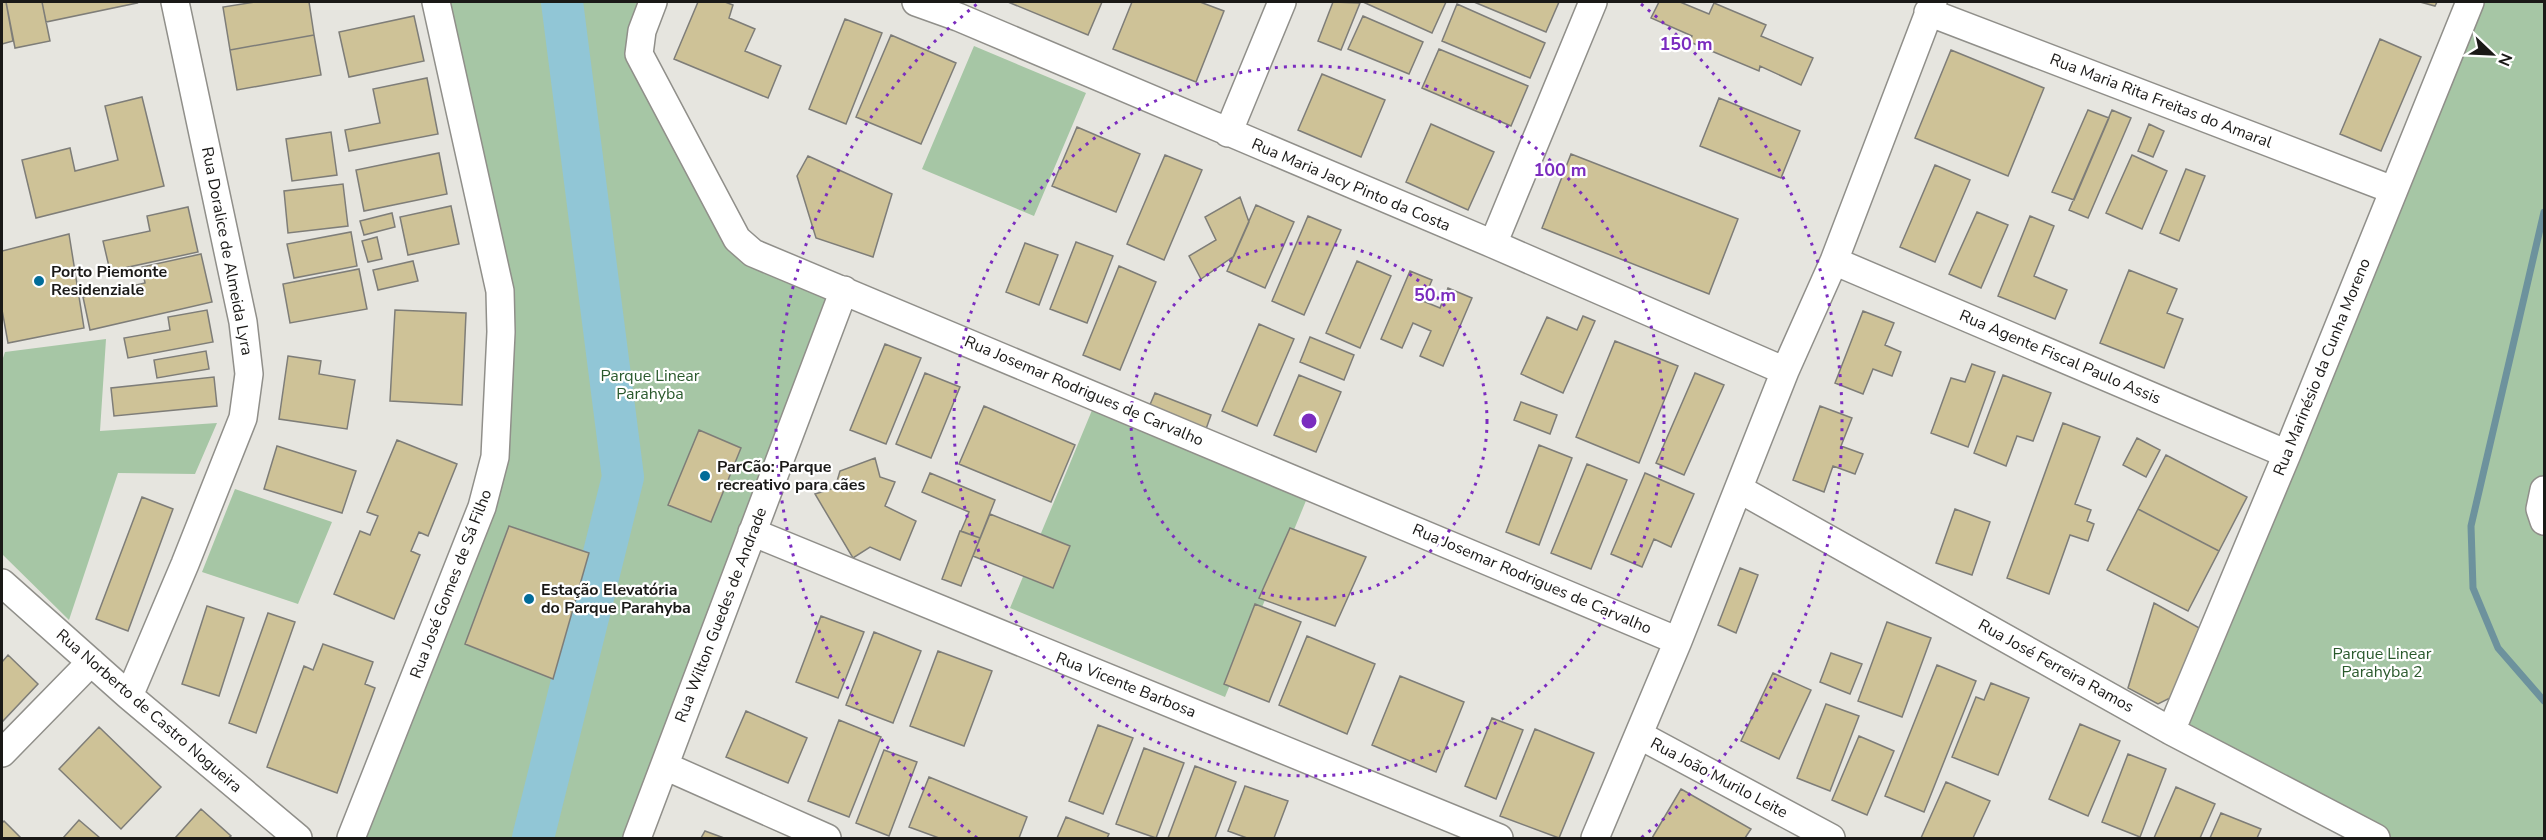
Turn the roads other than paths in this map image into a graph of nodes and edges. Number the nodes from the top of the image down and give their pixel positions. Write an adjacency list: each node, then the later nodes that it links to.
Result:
1 (175, 2): 24 (street, Rua Doralice de Almeida Lyra)
2 (436, 2): 30 (street, Rua José Gomes de Sá Filho)
3 (652, 2): 14 (street, Rua Josemar Rodrigues de Carvalho)
4 (916, 2): 9 (street, Rua Maria Jacy Pinto da Costa)
5 (1282, 2): 10 (street)
6 (1593, 2): 12 (street)
7 (2470, 2): 11 (street, Rua Marinésio da Cunha Moreno)
8 (1930, 7): 11 (street, Rua Maria Rita Freitas do Amaral); 13 (street)
9 (961, 9): 10 (street, Rua Maria Jacy Pinto da Costa)
10 (1228, 133): 12 (street, Rua Maria Jacy Pinto da Costa)
11 (2393, 190): 16 (street, Rua Marinésio da Cunha Moreno)
12 (1493, 244): 15 (street, Rua Maria Jacy Pinto da Costa)
13 (1834, 261): 15 (street); 16 (street, Rua Agente Fiscal Paulo Assis)
14 (844, 290): 20 (street, Rua Wilton Guedes de Andrade); 22 (street, Rua Josemar Rodrigues de Carvalho)
15 (1785, 371): 17 (street)
16 (2287, 454): 25 (street, Rua Marinésio da Cunha Moreno)
17 (1739, 489): 22 (street); 25 (street, Rua José Ferreira Ramos)
18 (2544, 490): 19 (street)
19 (2544, 521)
20 (752, 532): 28 (street, Rua Wilton Guedes de Andrade); 33 (street, Rua Vicente Barbosa)
21 (2, 583): 23 (street, Rua Norberto de Castro Nogueira)
22 (1678, 641): 26 (street)
23 (91, 662): 24 (street, Rua Norberto de Castro Nogueira); 27 (street)
24 (129, 696): 29 (street, Rua Norberto de Castro Nogueira)
25 (2171, 731): 36 (street, Rua José Ferreira Ramos)
26 (1639, 735): 34 (street); 35 (street, Rua João Murilo Leite)
27 (2, 753)
28 (665, 766): 31 (street, Rua Wilton Guedes de Andrade); 32 (street)
29 (298, 838)
30 (351, 838)
31 (637, 838)
32 (827, 838)
33 (1499, 838)
34 (1595, 838)
35 (1831, 838)
36 (2376, 838)

